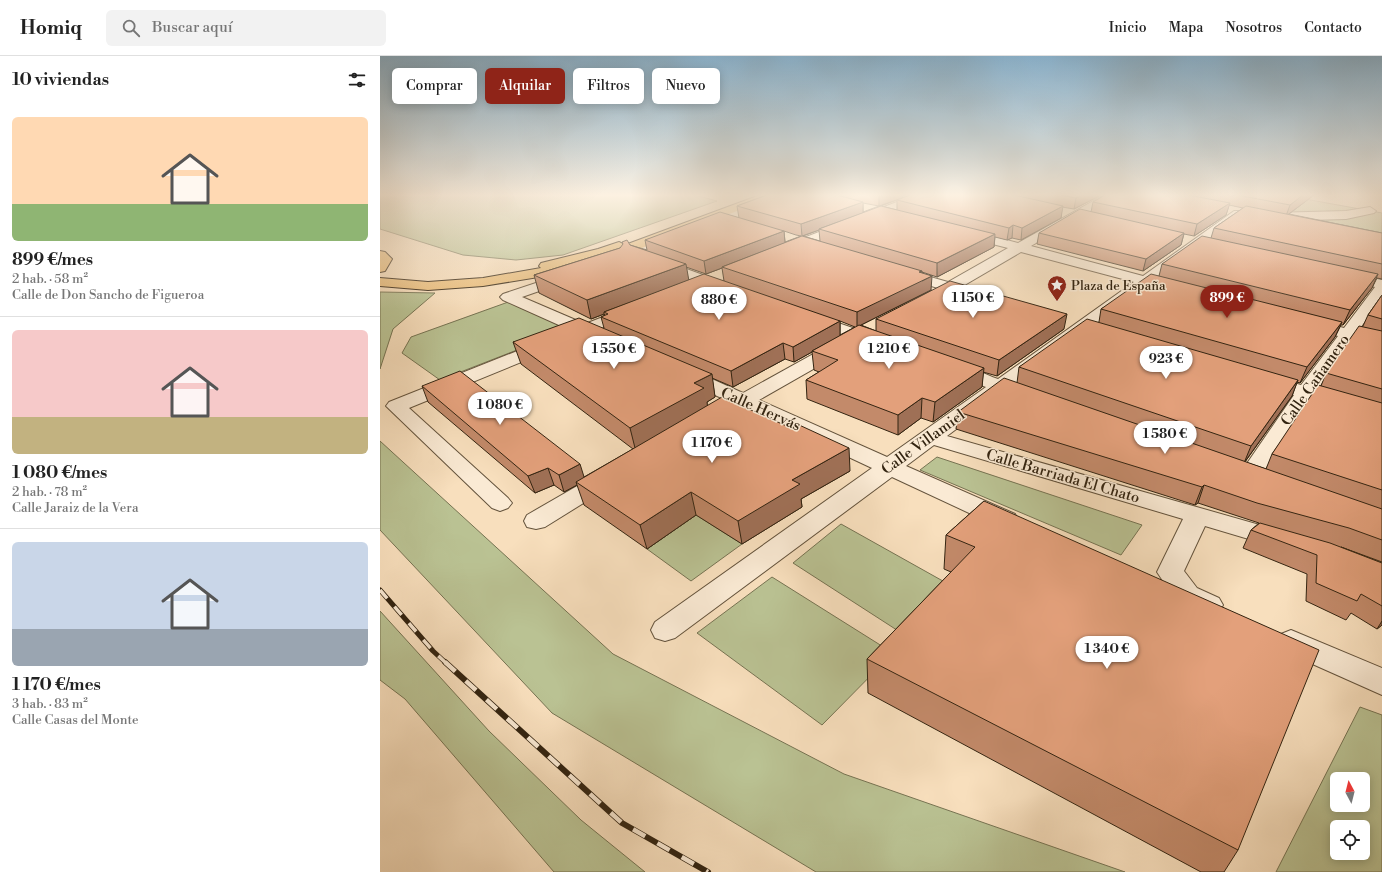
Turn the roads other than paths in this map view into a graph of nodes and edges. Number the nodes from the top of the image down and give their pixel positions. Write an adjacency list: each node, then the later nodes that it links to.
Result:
1 (654, 233): 14 (main road)
2 (670, 233): 19 (main road)
3 (685, 233): 20 (street)
4 (827, 233): 9 (street)
5 (966, 233): 10 (street)
6 (1051, 233): 10 (street)
7 (1214, 233): 18 (street, Calle Villamiel)
8 (778, 236): 9 (street)
9 (802, 243): 11 (street); 12 (street)
10 (1019, 247): 18 (street); 23 (street)
11 (823, 250)
12 (773, 255)
13 (618, 260): 32 (street)
14 (381, 263)
15 (891, 269): 23 (street)
16 (729, 272): 20 (street)
17 (1336, 274): 22 (street)
18 (1144, 280): 21 (street); 41 (street, Calle Villamiel)
19 (380, 282)
20 (706, 282): 24 (street); 25 (street)
21 (1166, 286)
22 (1382, 286): 33 (street, Calle Cañamero)
23 (950, 287): 26 (street); 27 (street)
24 (683, 291)
25 (736, 292)
26 (985, 297)
27 (932, 298)
28 (646, 305): 32 (street)
29 (796, 313): 34 (street)
30 (1295, 320): 33 (street)
31 (878, 325): 34 (street)
32 (583, 329): 35 (street); 51 (street)
33 (1348, 334): 36 (street); 42 (street, Calle Cañamero)
34 (858, 335): 37 (street); 43 (street)
35 (606, 339)
36 (1382, 342)
37 (890, 347)
38 (941, 365): 41 (street)
39 (670, 368): 43 (street, Calle Hervás)
40 (1252, 377): 42 (street)
41 (999, 386): 44 (street); 47 (street, Calle Villamiel)
42 (1305, 392): 45 (street); 50 (street, Calle Cañamero)
43 (743, 401): 46 (street); 48 (street, Calle Hervás)
44 (1044, 401)
45 (1382, 416)
46 (698, 425)
47 (929, 437): 48 (street, Calle Villamiel); 52 (street, Calle Barriada El Chato)
48 (890, 466): 54 (street, Calle Hervás); 57 (street, Calle Villamiel)
49 (624, 469): 53 (street)
50 (1270, 482)
51 (500, 503)
52 (1197, 516): 55 (street, Calle Barriada El Chato); 56 (street)
53 (536, 521)
54 (1020, 526)
55 (1300, 545)
56 (1230, 614)
57 (665, 630)
58 (1266, 631): 59 (street)
59 (1382, 682)

